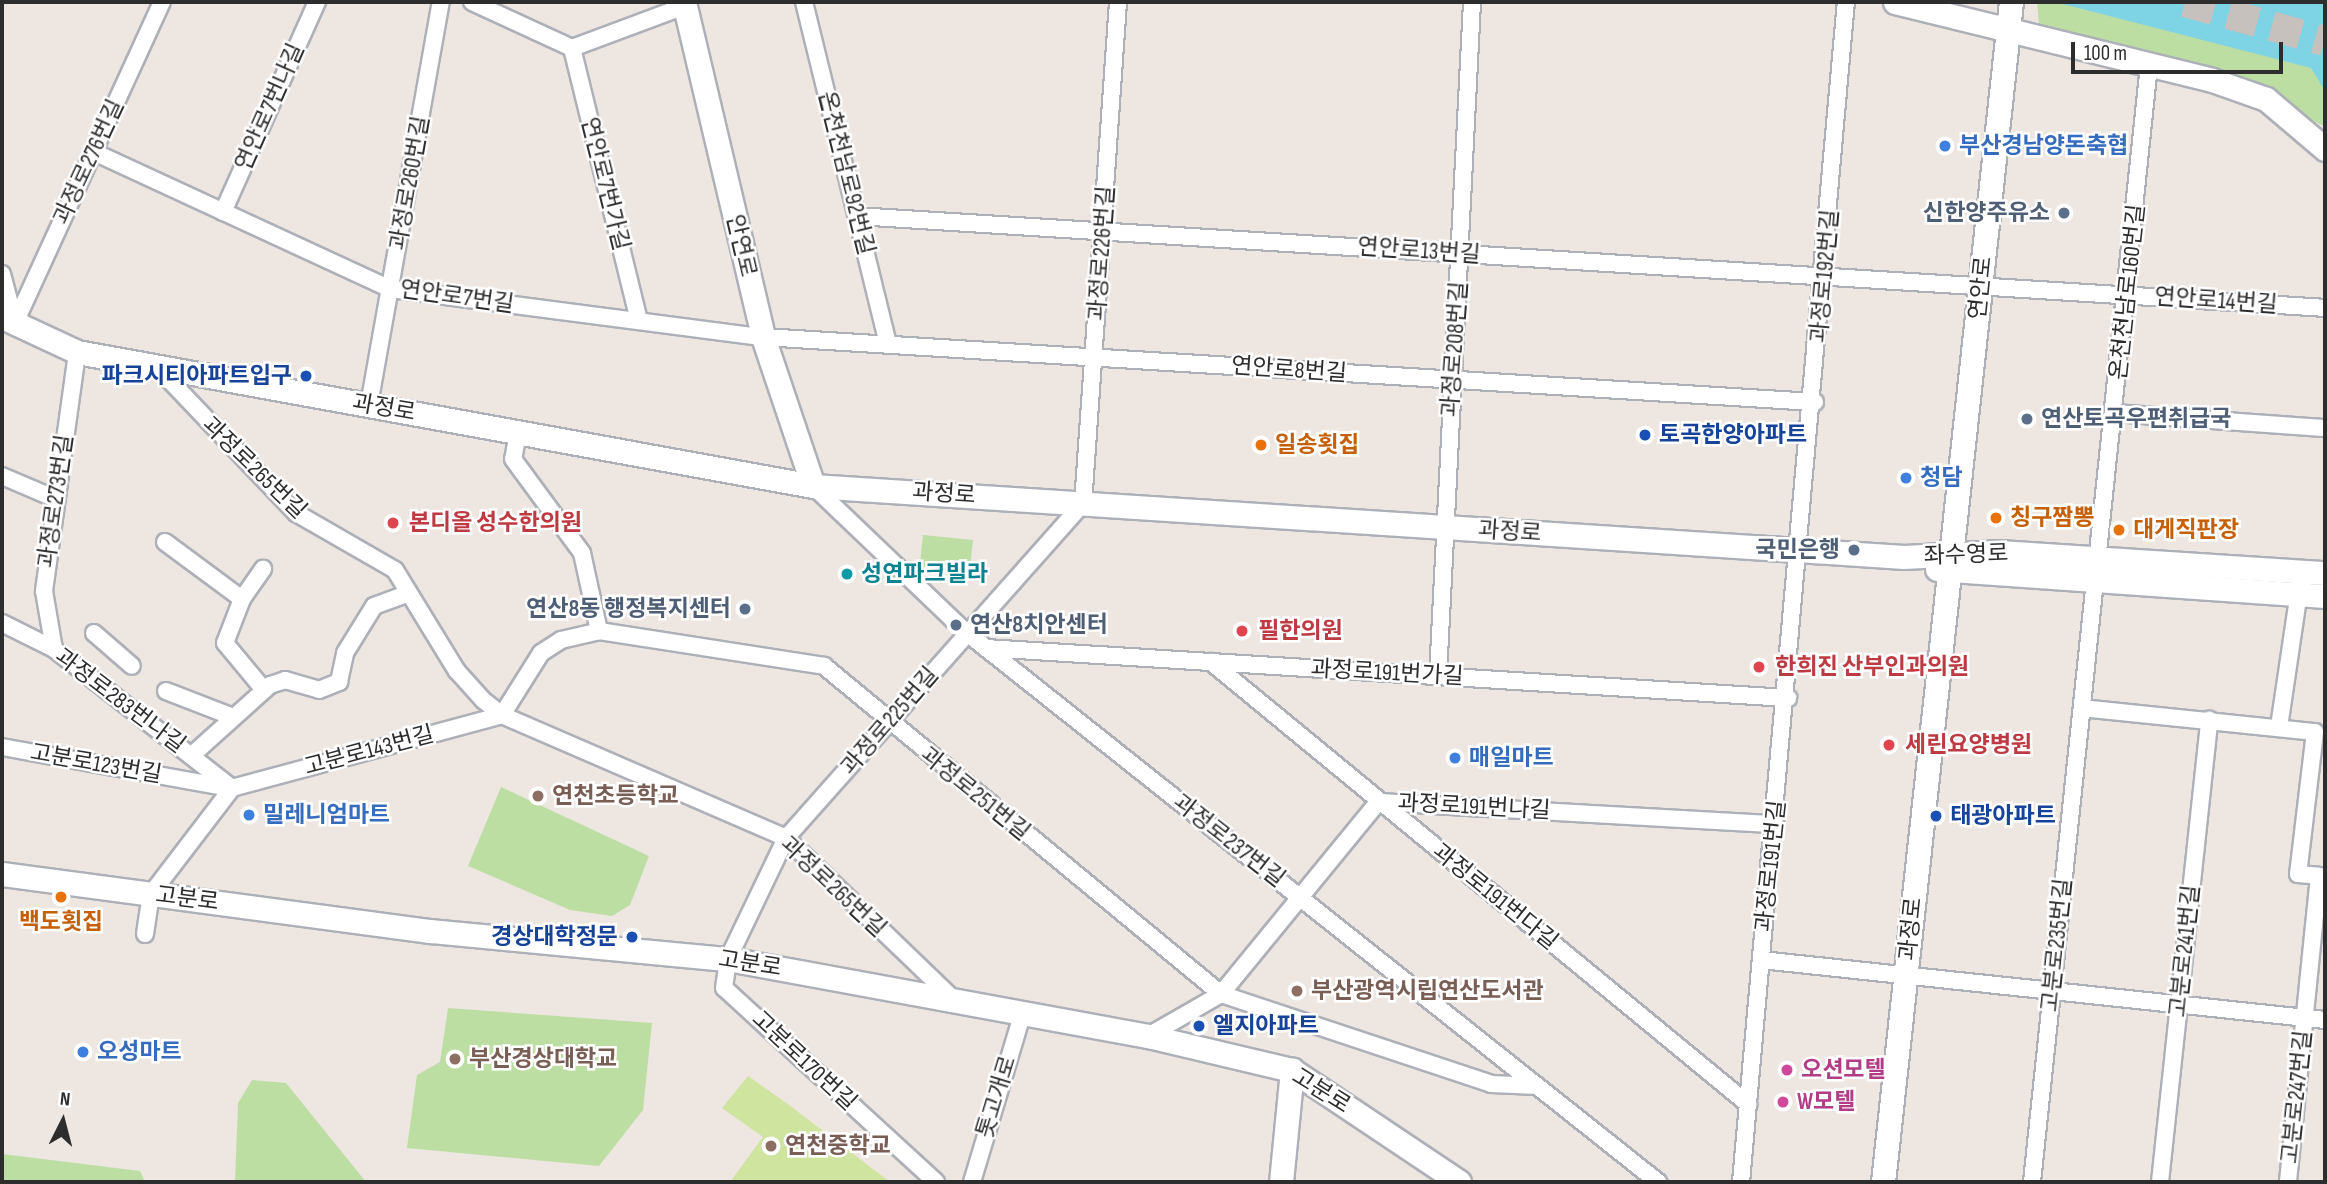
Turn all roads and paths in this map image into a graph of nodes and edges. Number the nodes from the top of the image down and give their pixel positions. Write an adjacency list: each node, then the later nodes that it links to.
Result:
1 (161, 2): 15 (street, 과정로276번길)
2 (317, 2): 16 (street, 연안로7번나길)
3 (442, 2): 23 (street, 과정로260번길)
4 (472, 2): 12 (street)
5 (804, 2): 17 (street, 온천천남로92번길)
6 (1118, 2): 18 (street, 과정로226번길)
7 (1472, 2): 19 (street, 과정로208번길)
8 (1846, 2): 21 (street, 과정로192번길)
9 (1895, 2): 11 (main road)
10 (684, 4): 12 (street); 28 (main road, 안연로)
11 (2010, 10): 13 (main road); 22 (main road, 연안로)
12 (572, 48): 27 (street, 연안로7번가길)
13 (2149, 65): 14 (main road); 24 (street, 온천천남로160번길)
14 (2325, 149)
15 (94, 152): 16 (street, 연안로7번길); 26 (street, 과정로276번길)
16 (223, 212): 23 (street, 연안로7번길)
17 (856, 216): 18 (street, 연안로13번길); 29 (street, 온천천남로92번길)
18 (1105, 232): 19 (street, 연안로13번길); 31 (street, 과정로226번길)
19 (1462, 254): 21 (street, 연안로13번길); 33 (street, 과정로208번길)
20 (2, 274): 26 (street)
21 (1825, 276): 22 (street, 연안로13번길); 34 (street, 과정로192번길)
22 (1982, 286): 24 (street, 연안로14번길); 47 (main road, 연안로)
23 (391, 289): 27 (street, 연안로7번길); 35 (street, 과정로260번길)
24 (2130, 295): 25 (street, 연안로14번길); 36 (street, 온천천남로160번길)
25 (2325, 307)
26 (8, 320): 30 (main road, 과정로)
27 (639, 321): 28 (street, 연안로7번길)
28 (763, 337): 29 (street, 연안로8번길); 40 (main road, 안연로)
29 (888, 345): 31 (street, 연안로8번길)
30 (77, 352): 32 (main road, 과정로); 41 (street, 과정로273번길)
31 (1095, 358): 33 (street, 연안로8번길); 42 (street, 과정로226번길)
32 (156, 366): 35 (main road, 과정로); 52 (street, 과정로265번길)
33 (1453, 380): 34 (street, 연안로8번길); 43 (street, 과정로208번길)
34 (1815, 402): 45 (street, 과정로192번길)
35 (369, 405): 38 (main road, 과정로)
36 (2115, 413): 37 (street); 49 (street, 온천천남로160번길)
37 (2325, 428)
38 (518, 432): 40 (main road, 과정로); 56 (street)
39 (2, 476): 41 (street)
40 (813, 486): 42 (main road, 과정로); 58 (street, 과정로237번길)
41 (56, 499): 60 (street, 과정로273번길)
42 (1083, 504): 43 (main road, 과정로); 58 (street, 과정로225번길)
43 (1445, 527): 45 (main road, 과정로); 63 (street, 과정로208번길)
44 (165, 542): 54 (street)
45 (1802, 551): 46 (main road, 과정로); 66 (street, 과정로191번길)
46 (1904, 558): 47 (main road, 좌수영로)
47 (1951, 561): 49 (main road, 좌수영로); 85 (main road, 과정로)
48 (263, 569): 54 (street)
49 (2098, 570): 51 (main road, 좌수영로); 67 (street, 고분로235번길)
50 (2325, 573): 51 (main road, 좌수영로)
51 (2300, 583): 53 (main road, 좌수영로); 72 (street)
52 (409, 593): 64 (street); 68 (street, 과정로265번길)
53 (2325, 596)
54 (242, 600): 64 (street)
55 (2, 623): 60 (street, 과정로283번나길)
56 (599, 631): 68 (street); 71 (street, 과정로251번길)
57 (94, 633): 62 (street)
58 (967, 633): 59 (street, 과정로237번길); 71 (street, 과정로225번길)
59 (986, 648): 61 (street, 과정로191번가길); 81 (street, 과정로237번길)
60 (54, 649): 74 (street, 과정로283번나길)
61 (1211, 663): 63 (street, 과정로191번가길); 76 (street, 과정로191번다길)
62 (132, 666)
63 (1438, 676): 66 (street, 과정로191번가길)
64 (264, 690): 69 (street)
65 (166, 691): 69 (street)
66 (1788, 698): 77 (street, 과정로191번길)
67 (2082, 708): 70 (street); 86 (street, 고분로235번길)
68 (502, 715): 75 (street, 고분로143번길); 78 (street, 과정로265번길)
69 (233, 717): 74 (street)
70 (2209, 720): 72 (street); 89 (street, 고분로241번길)
71 (888, 723): 78 (street, 과정로225번길); 87 (street, 과정로251번길)
72 (2279, 727): 91 (street, 고분로247번길)
73 (2, 747): 75 (street, 고분로123번길)
74 (192, 755): 75 (street, 과정로283번나길)
75 (232, 788): 80 (street)
76 (1378, 802): 77 (street, 과정로191번나길); 81 (street, 과정로191번나길); 96 (street, 과정로191번다길)
77 (1775, 824): 84 (street, 과정로191번길)
78 (786, 838): 83 (street, 과정로225번길); 88 (street, 과정로265번길)
79 (2, 874): 80 (main road, 고분로)
80 (150, 894): 82 (street); 83 (main road, 고분로)
81 (1300, 897): 87 (street, 과정로191번나길); 95 (street, 과정로237번길)
82 (145, 934)
83 (727, 959): 88 (main road, 고분로); 97 (street, 고분로170번길)
84 (1761, 960): 85 (street); 96 (street, 과정로191번길)
85 (1905, 975): 86 (street); 103 (main road, 과정로)
86 (2052, 991): 89 (street); 104 (street, 고분로235번길)
87 (1221, 994): 93 (street, 과정로191번나길); 95 (street, 과정로251번길)
88 (952, 999): 90 (main road, 고분로)
89 (2179, 1004): 91 (street); 105 (street, 고분로241번길)
90 (1023, 1012): 93 (main road, 고분로); 98 (street, 톳고개로)
91 (2305, 1018): 92 (street); 106 (street, 고분로247번길)
92 (2325, 1020)
93 (1149, 1036): 94 (main road, 고분로)
94 (1292, 1070): 99 (main road); 100 (main road, 고분로)
95 (1537, 1086): 101 (street, 과정로237번길)
96 (1748, 1104): 102 (street, 과정로191번길)
97 (936, 1182)
98 (972, 1182)
99 (1281, 1182)
100 (1459, 1182)
101 (1658, 1182)
102 (1741, 1182)
103 (1883, 1182)
104 (2032, 1182)
105 (2160, 1182)
106 (2288, 1182)

